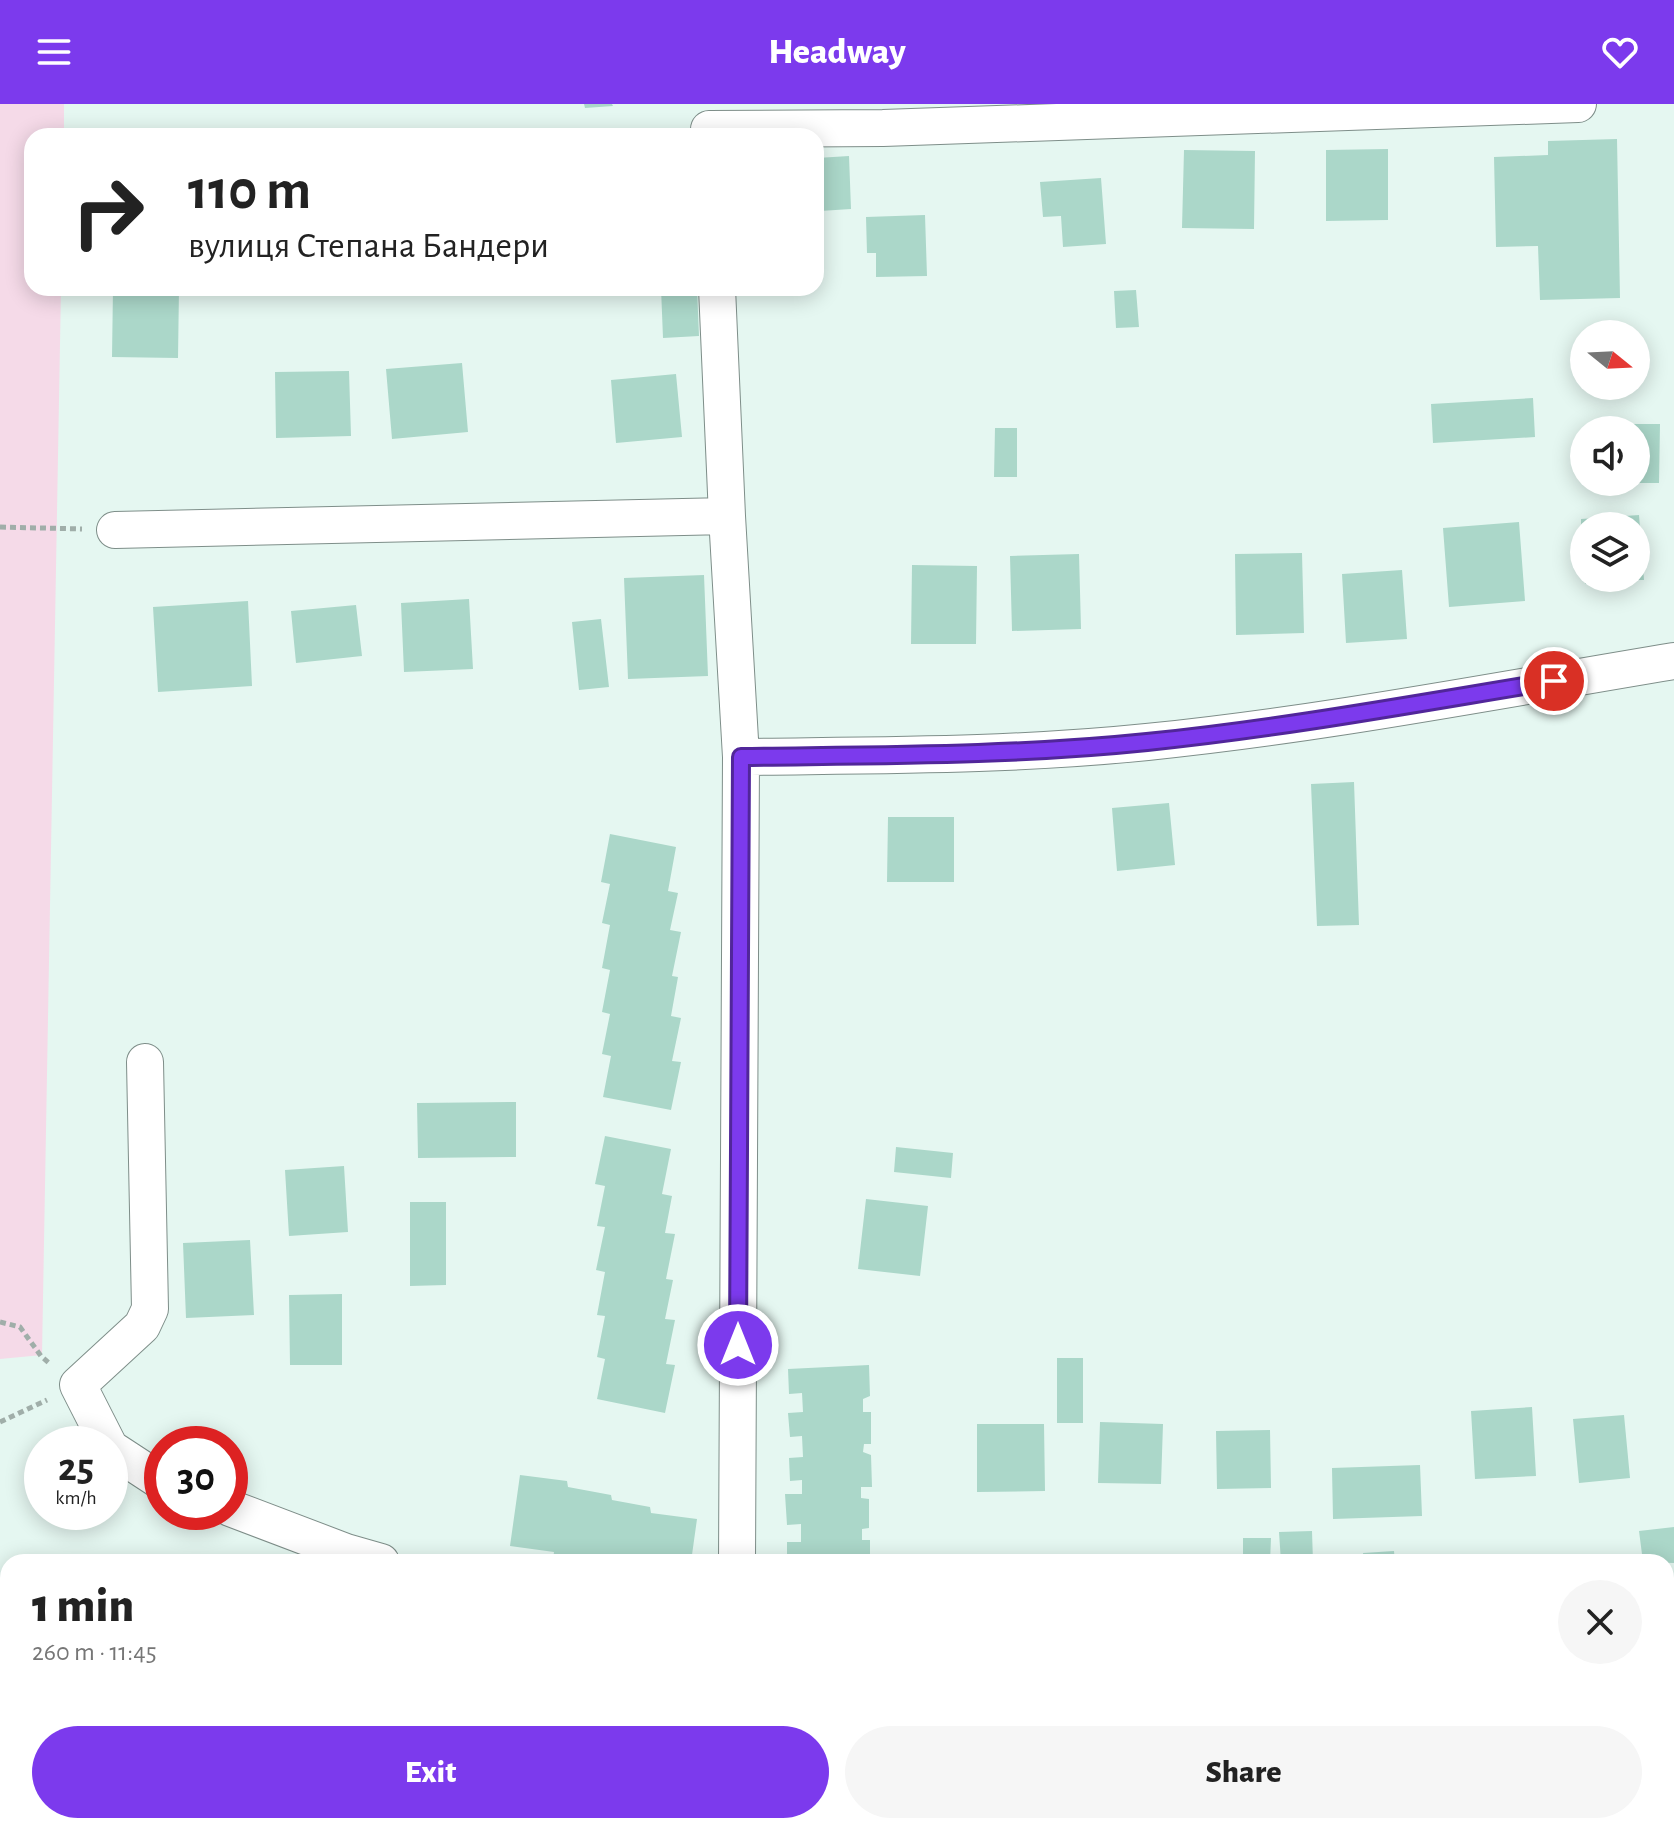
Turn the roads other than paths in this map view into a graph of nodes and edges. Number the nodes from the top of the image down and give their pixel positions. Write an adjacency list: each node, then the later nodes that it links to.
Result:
1 (1578, 104): 2 (street)
2 (709, 123)
3 (717, 296): 4 (street)
4 (727, 516): 5 (street); 7 (street)
5 (115, 530)
6 (1674, 661): 7 (street)
7 (741, 757): 12 (street)
8 (145, 1062): 9 (street)
9 (99, 1426)
10 (248, 1515): 11 (street)
11 (353, 1554)
12 (737, 1554)

